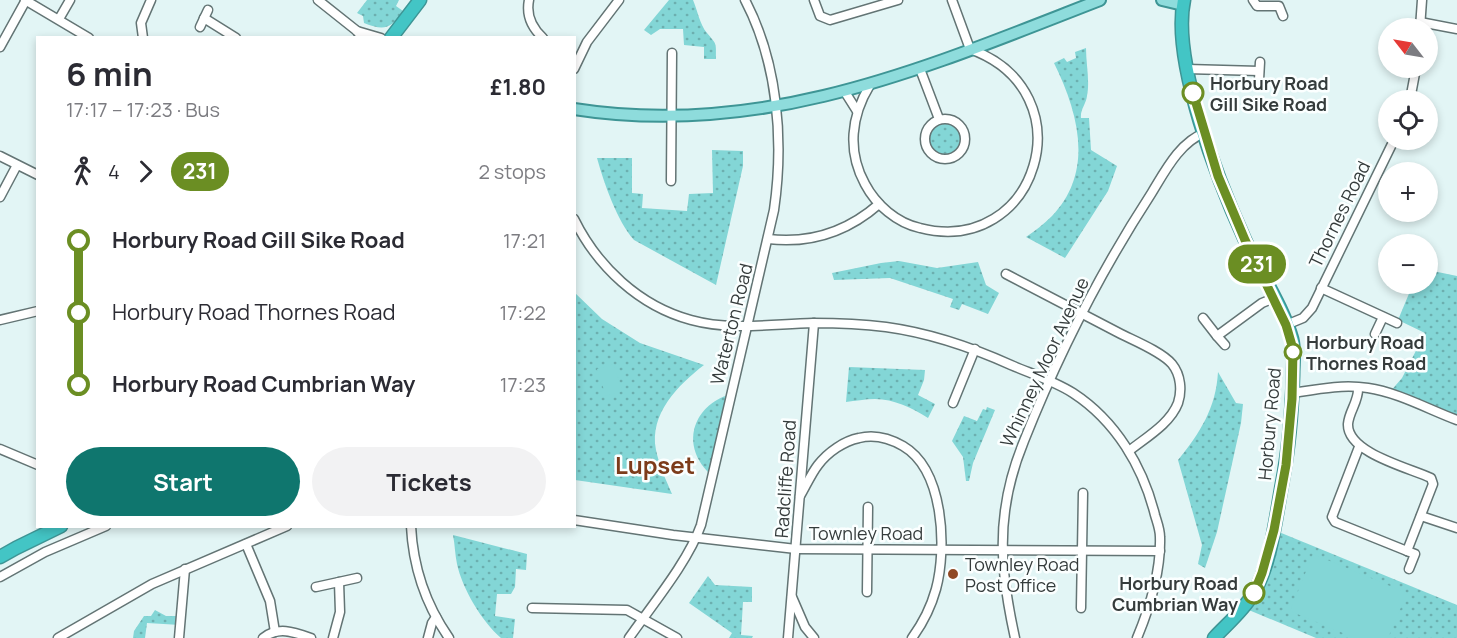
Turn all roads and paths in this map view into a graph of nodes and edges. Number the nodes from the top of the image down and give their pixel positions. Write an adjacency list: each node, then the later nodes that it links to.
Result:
1 (26, 0): 20 (street); 30 (street)
2 (70, 0): 20 (street)
3 (151, 0): 25 (street)
4 (318, 0): 23 (street)
5 (529, 0): 29 (street)
6 (619, 0): 33 (street)
7 (746, 0): 39 (street, Waterton Road)
8 (814, 0): 9 (street)
9 (898, 0)
10 (952, 0): 31 (street)
11 (1100, 0): 31 (main road)
12 (1162, 0): 15 (main road)
13 (1253, 0): 17 (street)
14 (1422, 0): 19 (street)
15 (1184, 3): 35 (highway, Horbury Road)
16 (417, 4): 27 (highway); 28 (highway)
17 (1283, 16)
18 (204, 18): 26 (street)
19 (1421, 18)
20 (59, 19): 24 (street)
21 (1438, 27): 22 (street)
22 (1457, 29)
23 (360, 34)
24 (86, 36)
25 (143, 36)
26 (233, 36)
27 (393, 36)
28 (402, 36)
29 (541, 36)
30 (0, 47)
31 (970, 50): 34 (main road); 51 (street)
32 (672, 53): 42 (street)
33 (577, 56)
34 (920, 69): 37 (main road); 43 (street)
35 (1187, 69): 36 (street); 44 (highway, Horbury Road)
36 (1259, 71)
37 (870, 85): 38 (main road); 41 (street)
38 (845, 92): 39 (main road); 41 (street)
39 (777, 107): 42 (main road); 53 (street, Waterton Road)
40 (576, 109): 42 (main road)
41 (857, 111): 51 (street)
42 (672, 117): 49 (street)
43 (939, 119): 43 (street)
44 (1205, 134): 56 (highway, Horbury Road); 58 (street, Whinney Moor Avenue)
45 (1389, 150): 55 (street, Thornes Road)
46 (0, 156): 47 (street)
47 (17, 165): 48 (street); 50 (street)
48 (36, 175)
49 (671, 181)
50 (0, 196)
51 (879, 204): 53 (street)
52 (578, 236): 65 (street)
53 (768, 239): 65 (street, Waterton Road)
54 (1006, 274): 58 (street)
55 (1321, 288): 59 (street); 64 (street, Thornes Road)
56 (1274, 298): 64 (highway, Horbury Road); 67 (street)
57 (36, 311): 61 (street)
58 (1082, 314): 70 (street, Whinney Moor Avenue); 77 (street)
59 (1383, 317): 63 (street); 66 (street)
60 (1203, 318): 67 (street)
61 (0, 320)
62 (814, 323): 65 (street); 69 (street); 78 (street, Radcliffe Road)
63 (1396, 323)
64 (1286, 325): 72 (highway, Horbury Road)
65 (748, 326): 91 (street, Waterton Road)
66 (1375, 334)
67 (1217, 336): 68 (street)
68 (1225, 345)
69 (975, 349): 70 (street); 73 (street)
70 (1049, 381): 77 (street); 96 (street, Whinney Moor Avenue)
71 (1358, 388): 72 (street); 74 (street); 75 (street)
72 (1293, 393): 116 (highway, Horbury Road)
73 (952, 403)
74 (1457, 420)
75 (1359, 447): 84 (street); 99 (street)
76 (0, 449): 79 (street)
77 (1129, 451): 98 (street)
78 (803, 455): 80 (street); 82 (street, Radcliffe Road)
79 (36, 464)
80 (819, 464): 82 (street); 95 (street)
81 (1083, 493): 97 (street)
82 (800, 496): 93 (street, Radcliffe Road)
83 (868, 507): 94 (street)
84 (1421, 516): 90 (street); 99 (street)
85 (576, 519): 91 (street, Townley Road)
86 (58, 528): 100 (highway)
87 (101, 528): 103 (street)
88 (282, 528): 92 (street)
89 (411, 528): 111 (street)
90 (1457, 528)
91 (697, 537): 93 (street, Townley Road); 112 (street, Waterton Road)
92 (246, 544): 101 (street); 114 (street)
93 (796, 549): 94 (street, Townley Road); 108 (street, Radcliffe Road)
94 (867, 549): 95 (street, Townley Road); 107 (street)
95 (941, 549): 96 (street, Townley Road); 127 (street)
96 (1003, 550): 97 (street, Townley Road); 128 (street, Whinney Moor Avenue)
97 (1082, 551): 98 (street, Townley Road); 110 (street)
98 (1160, 551): 129 (street)
99 (1407, 551): 102 (street)
100 (0, 557)
101 (184, 569): 117 (street); 118 (street)
102 (1409, 569)
103 (0, 577)
104 (357, 578): 105 (street)
105 (339, 582): 106 (street); 121 (street)
106 (316, 587)
107 (867, 592)
108 (792, 596): 113 (street); 115 (street, Radcliffe Road)
109 (532, 608): 112 (street)
110 (1081, 608)
111 (436, 617): 122 (street); 123 (street)
112 (644, 617): 124 (street, Waterton Road); 125 (street)
113 (805, 627): 115 (street); 126 (street)
114 (275, 632): 119 (street); 120 (street)
115 (788, 635)
116 (1221, 636)
117 (62, 637)
118 (179, 638)
119 (263, 638)
120 (311, 638)
121 (333, 638)
122 (428, 638)
123 (449, 638)
124 (629, 638)
125 (677, 638)
126 (813, 638)
127 (912, 638)
128 (1015, 638)
129 (1137, 638)

